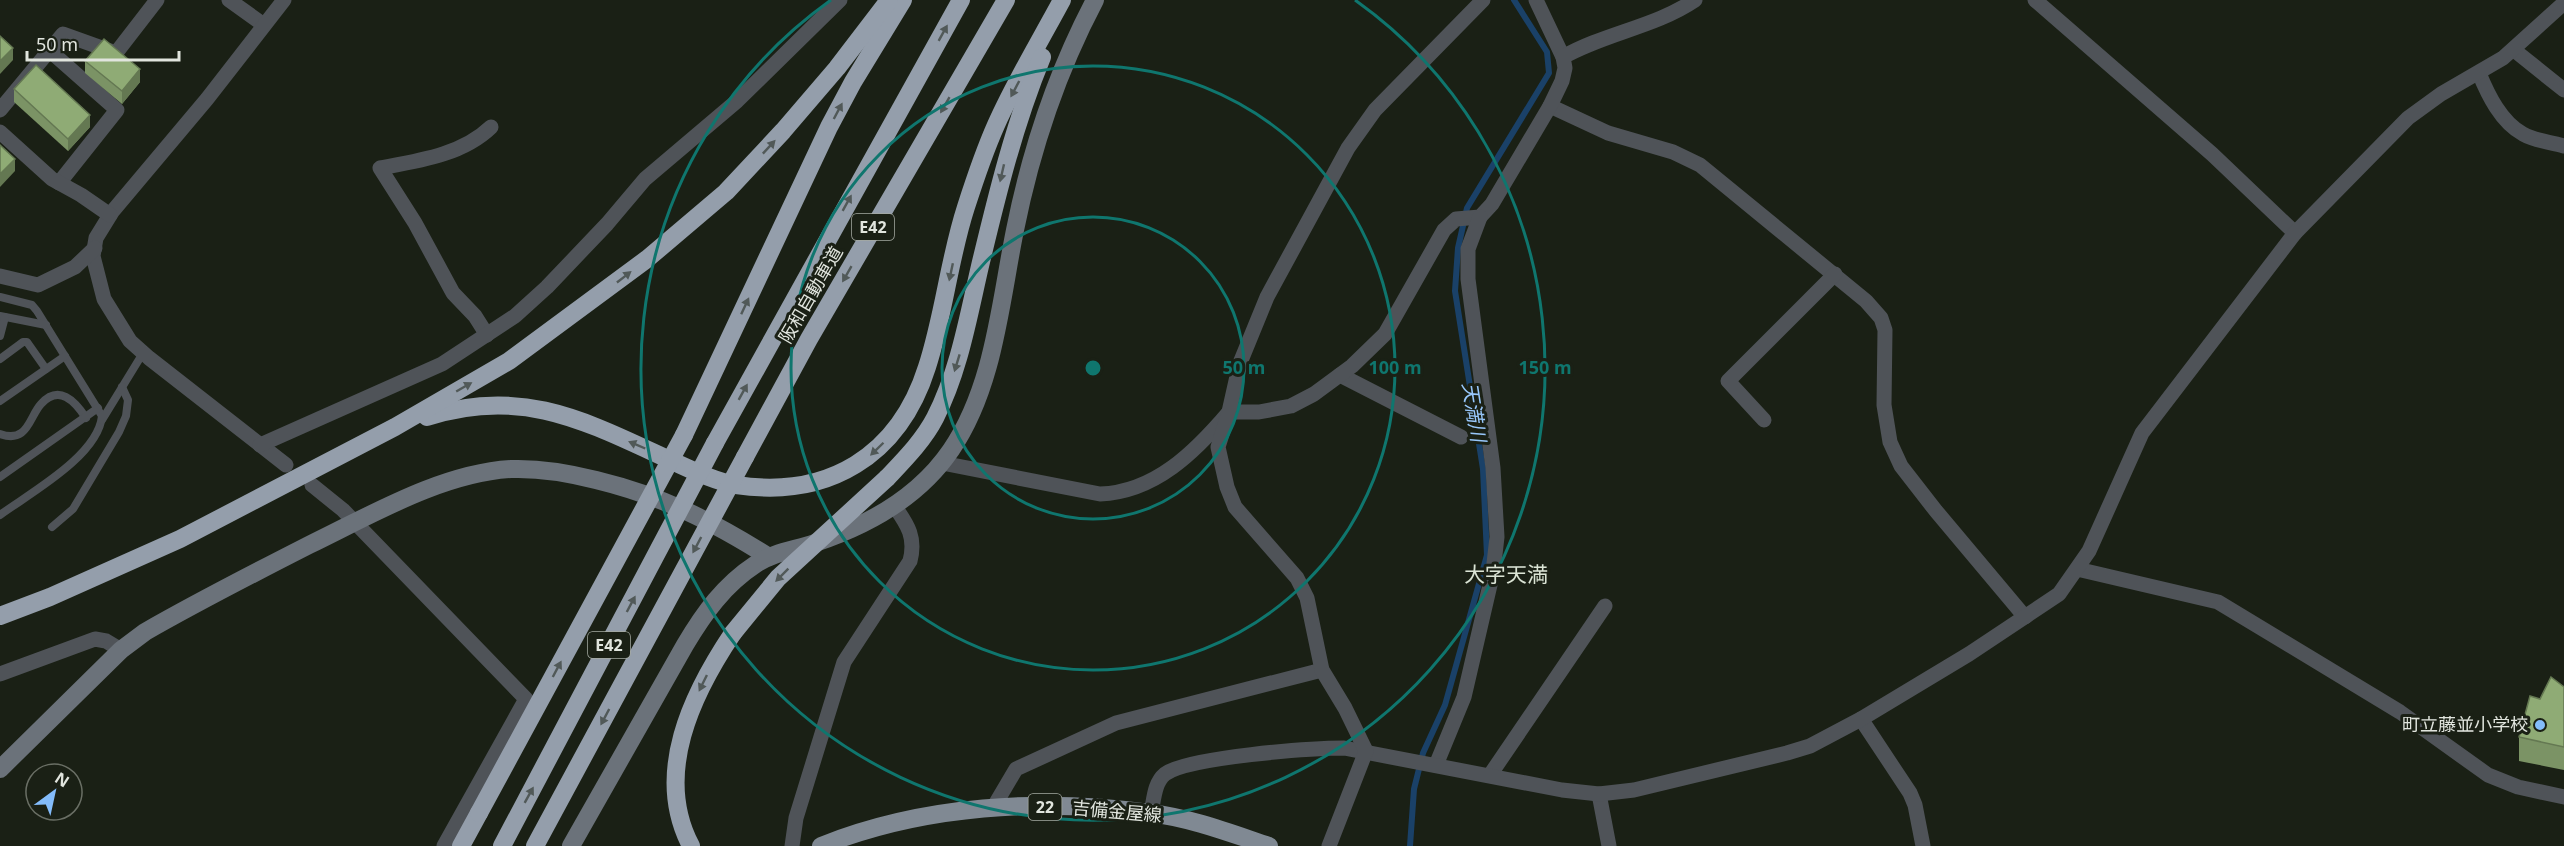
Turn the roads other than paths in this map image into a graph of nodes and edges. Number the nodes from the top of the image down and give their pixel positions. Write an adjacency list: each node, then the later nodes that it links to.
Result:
1 (157, 0): 17 (street)
2 (229, 0): 16 (street)
3 (284, 0): 16 (street)
4 (840, 0): 37 (street)
5 (889, 0): 51 (highway, one-way to 5)
6 (903, 0): 81 (highway, one-way to 6, bridge)
7 (961, 0): 82 (highway, 阪和自動車道 / E42, one-way to 7, bridge)
8 (1006, 0): 83 (highway, 阪和自動車道 / E42, one-way to 83, bridge)
9 (1064, 0): 51 (highway, one-way to 51); 85 (highway, one-way to 85, bridge)
10 (1095, 0): 55 (street)
11 (1483, 0): 47 (street)
12 (1536, 0): 19 (street)
13 (1695, 0): 19 (street)
14 (2035, 0): 30 (street)
15 (2564, 3): 18 (street)
16 (264, 26): 28 (street)
17 (49, 50): 23 (street); 27 (street)
18 (2514, 50): 20 (street); 21 (street)
19 (1563, 57): 22 (street)
20 (2479, 73): 26 (street); 30 (street)
21 (2564, 90)
22 (1550, 106): 29 (street); 32 (street)
23 (0, 110)
24 (491, 127): 37 (street)
25 (0, 132): 27 (street)
26 (2564, 146)
27 (59, 183): 28 (street)
28 (110, 215): 31 (street)
29 (1480, 217): 43 (street); 73 (street)
30 (2295, 233): 64 (street)
31 (94, 248): 33 (street); 39 (street)
32 (1835, 274): 50 (street); 67 (street)
33 (0, 276)
34 (0, 297): 36 (lane)
35 (3, 317): 36 (lane); 38 (lane)
36 (46, 325): 40 (lane)
37 (487, 335): 54 (street)
38 (0, 336)
39 (143, 353): 44 (lane); 54 (street)
40 (65, 356): 42 (lane); 46 (lane)
41 (0, 359): 42 (lane)
42 (46, 369): 45 (lane)
43 (1340, 375): 47 (street); 53 (street)
44 (122, 387): 49 (lane); 62 (lane)
45 (0, 401)
46 (98, 408): 48 (lane); 49 (lane)
47 (1229, 412): 55 (street); 69 (street)
48 (86, 418): 52 (lane); 57 (lane)
49 (102, 420): 60 (lane)
50 (1764, 420)
51 (395, 427): 66 (highway)
52 (0, 434)
53 (1461, 437)
54 (260, 445): 56 (street)
55 (942, 463): 59 (street)
56 (286, 465)
57 (0, 477)
58 (312, 485): 61 (street)
59 (895, 507): 63 (street); 86 (street)
60 (0, 515)
61 (355, 522): 63 (street); 68 (street); 80 (street)
62 (52, 526)
63 (769, 557): 84 (street)
64 (2077, 569): 67 (street); 77 (street)
65 (1605, 606): 75 (street)
66 (0, 616)
67 (2025, 617): 71 (street)
68 (121, 650): 70 (street); 74 (street)
69 (1322, 670): 72 (street); 78 (street)
70 (0, 674)
71 (1861, 719): 76 (street); 91 (street)
72 (1366, 751): 73 (street); 79 (street); 89 (street)
73 (1433, 765): 75 (street)
74 (0, 769)
75 (1490, 776): 76 (street)
76 (1599, 794): 90 (street)
77 (2564, 797)
78 (993, 808): 79 (main road, 吉備金屋線 / 22); 87 (main road, 吉備金屋線 / 22)
79 (1151, 813): 88 (main road, 吉備金屋線 / 22)
80 (444, 846)
81 (461, 846)
82 (502, 846)
83 (535, 846)
84 (571, 846)
85 (691, 846)
86 (792, 846)
87 (821, 846)
88 (1269, 846)
89 (1329, 846)
90 (1609, 846)
91 (1923, 846)

